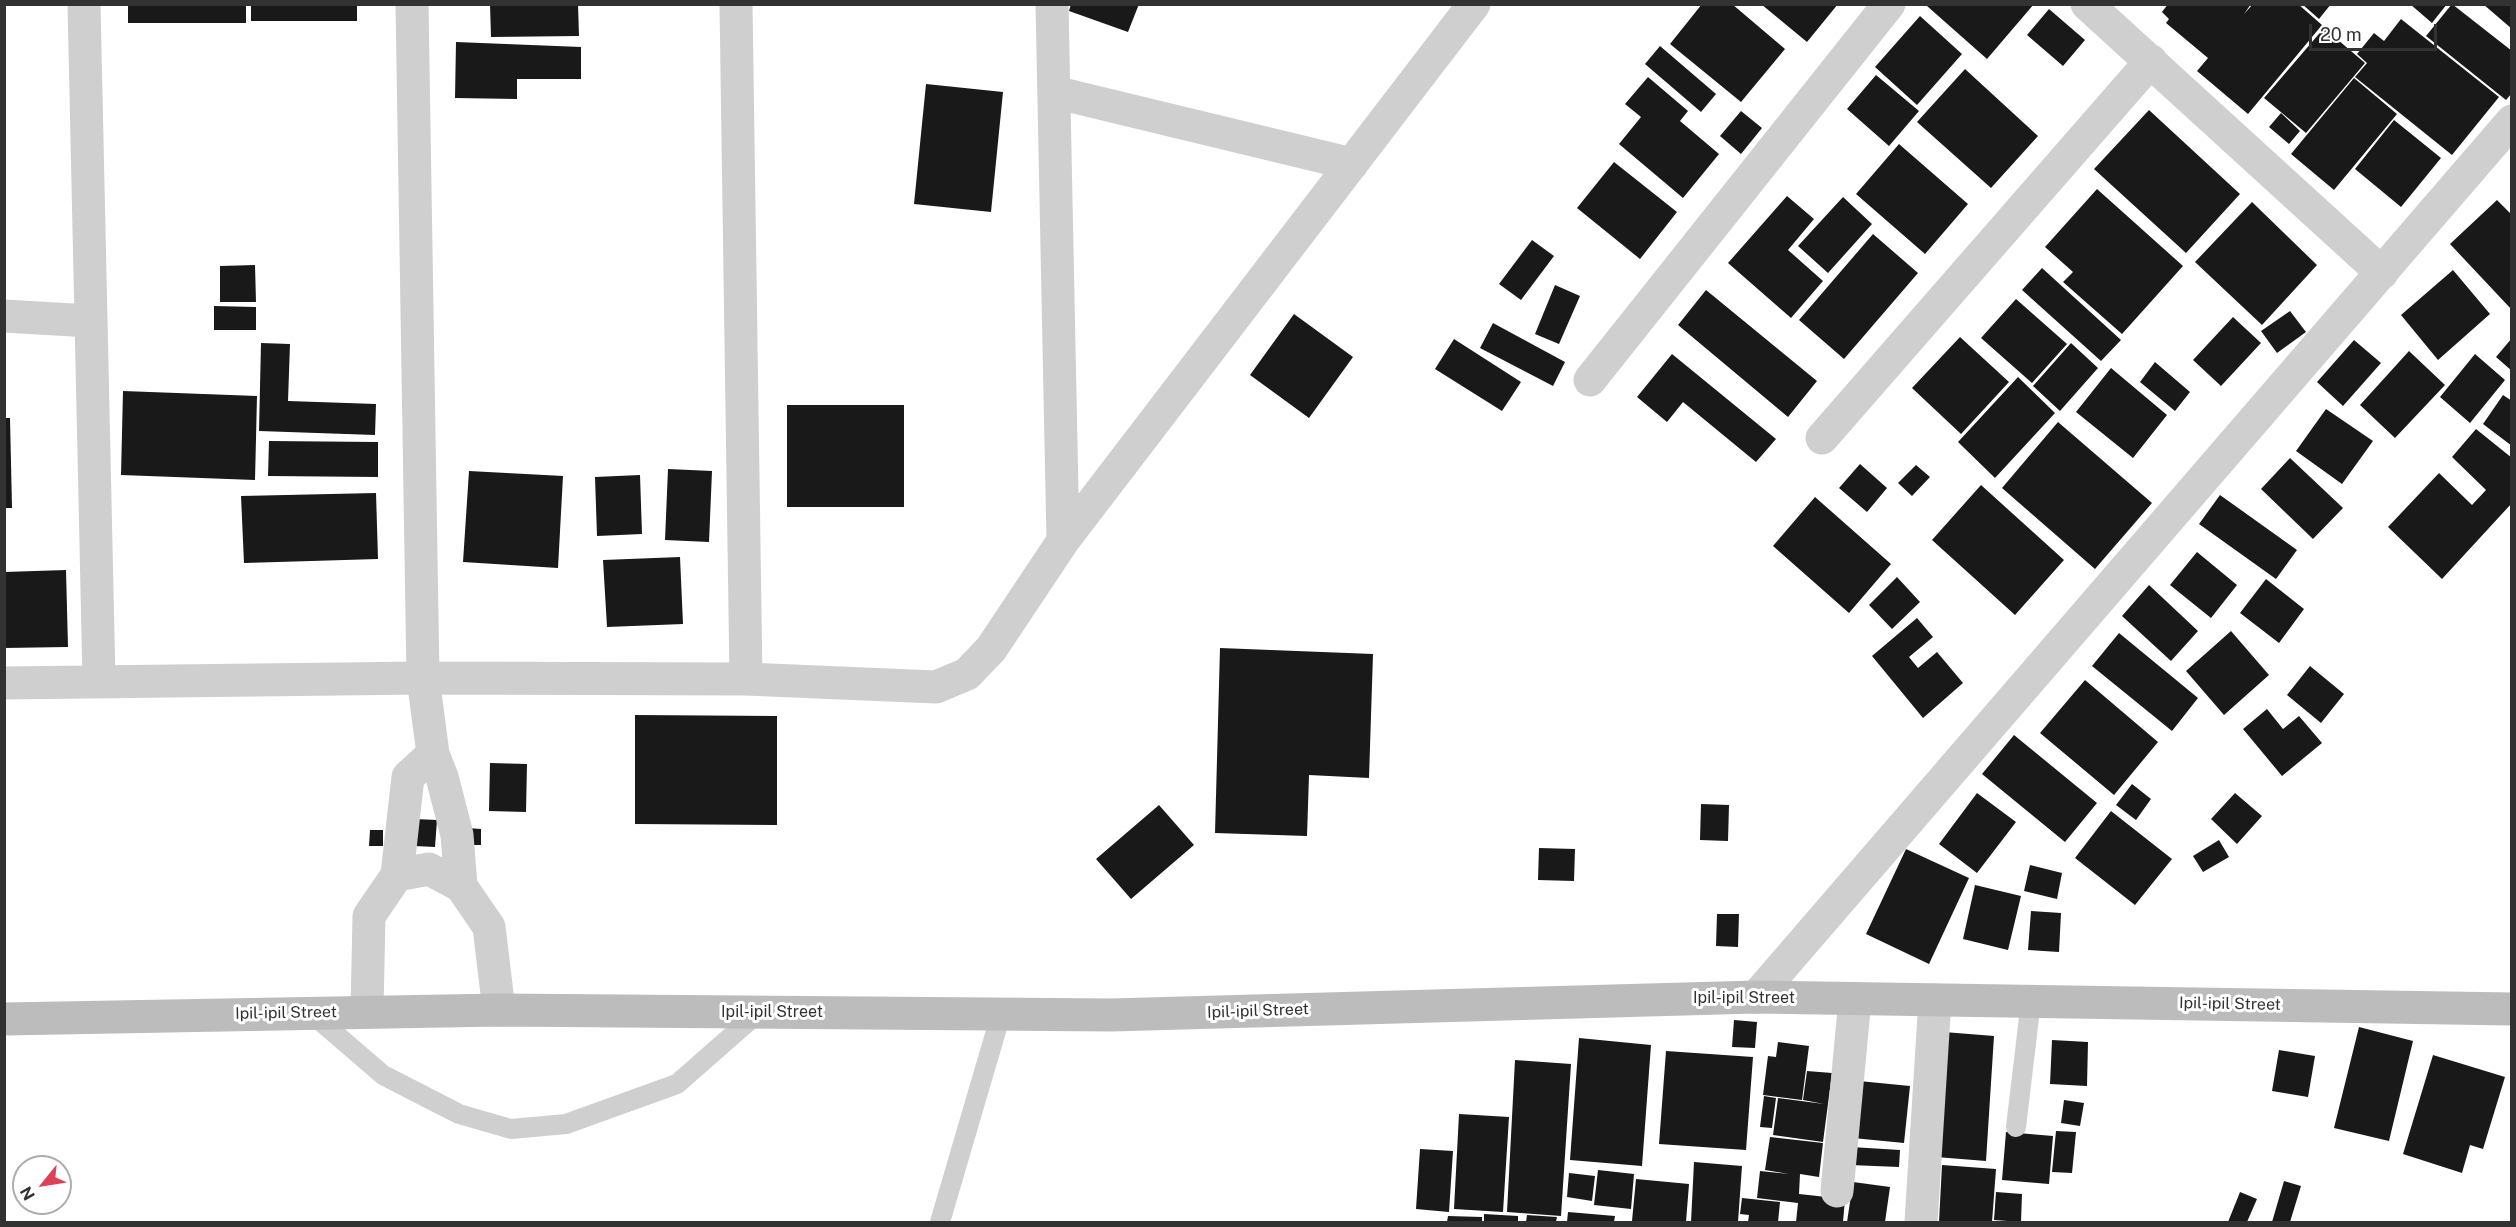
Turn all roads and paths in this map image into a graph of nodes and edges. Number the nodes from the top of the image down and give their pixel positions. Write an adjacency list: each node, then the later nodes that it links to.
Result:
1 (84, 4): 14 (street)
2 (412, 4): 18 (street)
3 (736, 4): 19 (street)
4 (1052, 4): 9 (street)
5 (1474, 4): 11 (street)
6 (1889, 4): 15 (street)
7 (2087, 4): 8 (street)
8 (2151, 61): 12 (street); 16 (street)
9 (1054, 92): 11 (street); 17 (street)
10 (2511, 122): 12 (street)
11 (1352, 165): 17 (street)
12 (2382, 273): 25 (street)
13 (4, 316): 14 (street)
14 (90, 321): 20 (street)
15 (1590, 380)
16 (1822, 438)
17 (1063, 541): 19 (street)
18 (423, 678): 19 (street); 20 (street); 22 (street)
19 (746, 679)
20 (99, 680): 21 (street)
21 (4, 683)
22 (433, 754): 23 (street); 24 (street)
23 (397, 875): 24 (street); 31 (street)
24 (461, 886): 30 (street)
25 (1756, 997): 26 (street, Ipil-ipil Street); 34 (street, Ipil-ipil Street)
26 (1854, 999): 27 (street, Ipil-ipil Street); 37 (street)
27 (1935, 1000): 28 (street, Ipil-ipil Street); 39 (street)
28 (2031, 1001): 29 (street, Ipil-ipil Street); 36 (lane)
29 (2511, 1009)
30 (499, 1010): 31 (street, Ipil-ipil Street); 33 (street, Ipil-ipil Street)
31 (367, 1011): 32 (street, Ipil-ipil Street)
32 (311, 1012): 33 (lane); 35 (street, Ipil-ipil Street)
33 (759, 1012): 34 (street, Ipil-ipil Street)
34 (1001, 1014): 38 (lane)
35 (4, 1019)
36 (2016, 1127)
37 (1837, 1191)
38 (940, 1222)
39 (1921, 1222)

